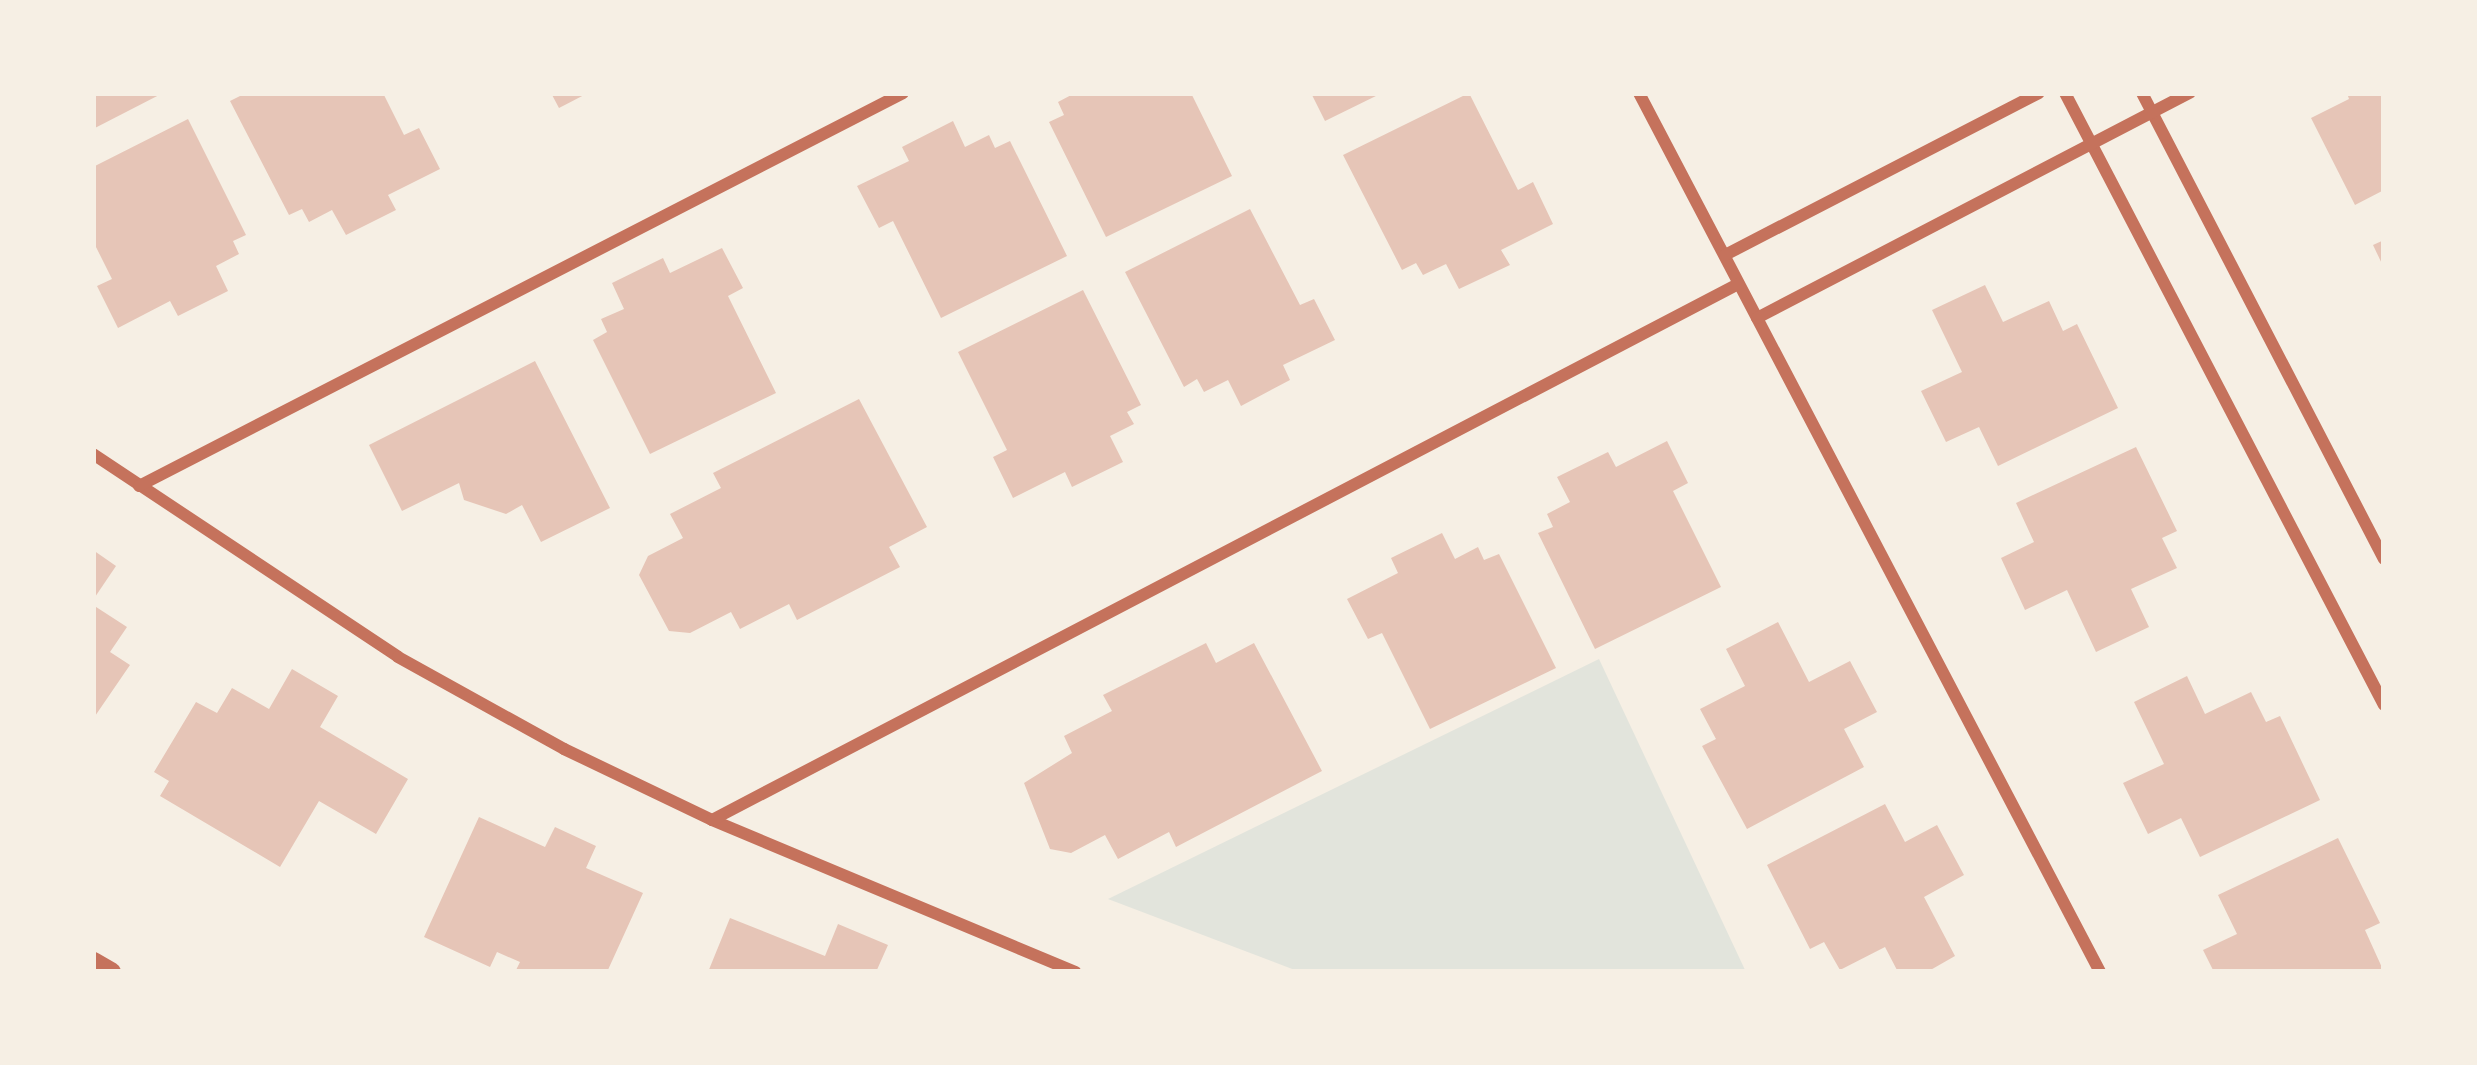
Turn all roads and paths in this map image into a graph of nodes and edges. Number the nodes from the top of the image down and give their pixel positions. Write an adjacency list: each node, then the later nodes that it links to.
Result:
1 (903, 93): 13 (street)
2 (1639, 93): 9 (street)
3 (2039, 93): 9 (street)
4 (2065, 93): 8 (street)
5 (2142, 93): 7 (street)
6 (2190, 93): 7 (street)
7 (2152, 112): 8 (street); 14 (street)
8 (2091, 145): 11 (street); 15 (street)
9 (1725, 255): 10 (street)
10 (1738, 284): 11 (street); 16 (street)
11 (1757, 318): 20 (street)
12 (93, 454): 13 (street)
13 (140, 486): 16 (street)
14 (2384, 559)
15 (2384, 706)
16 (712, 820): 19 (street)
17 (93, 962): 18 (street)
18 (110, 972)
19 (1076, 972)
20 (2100, 972)

